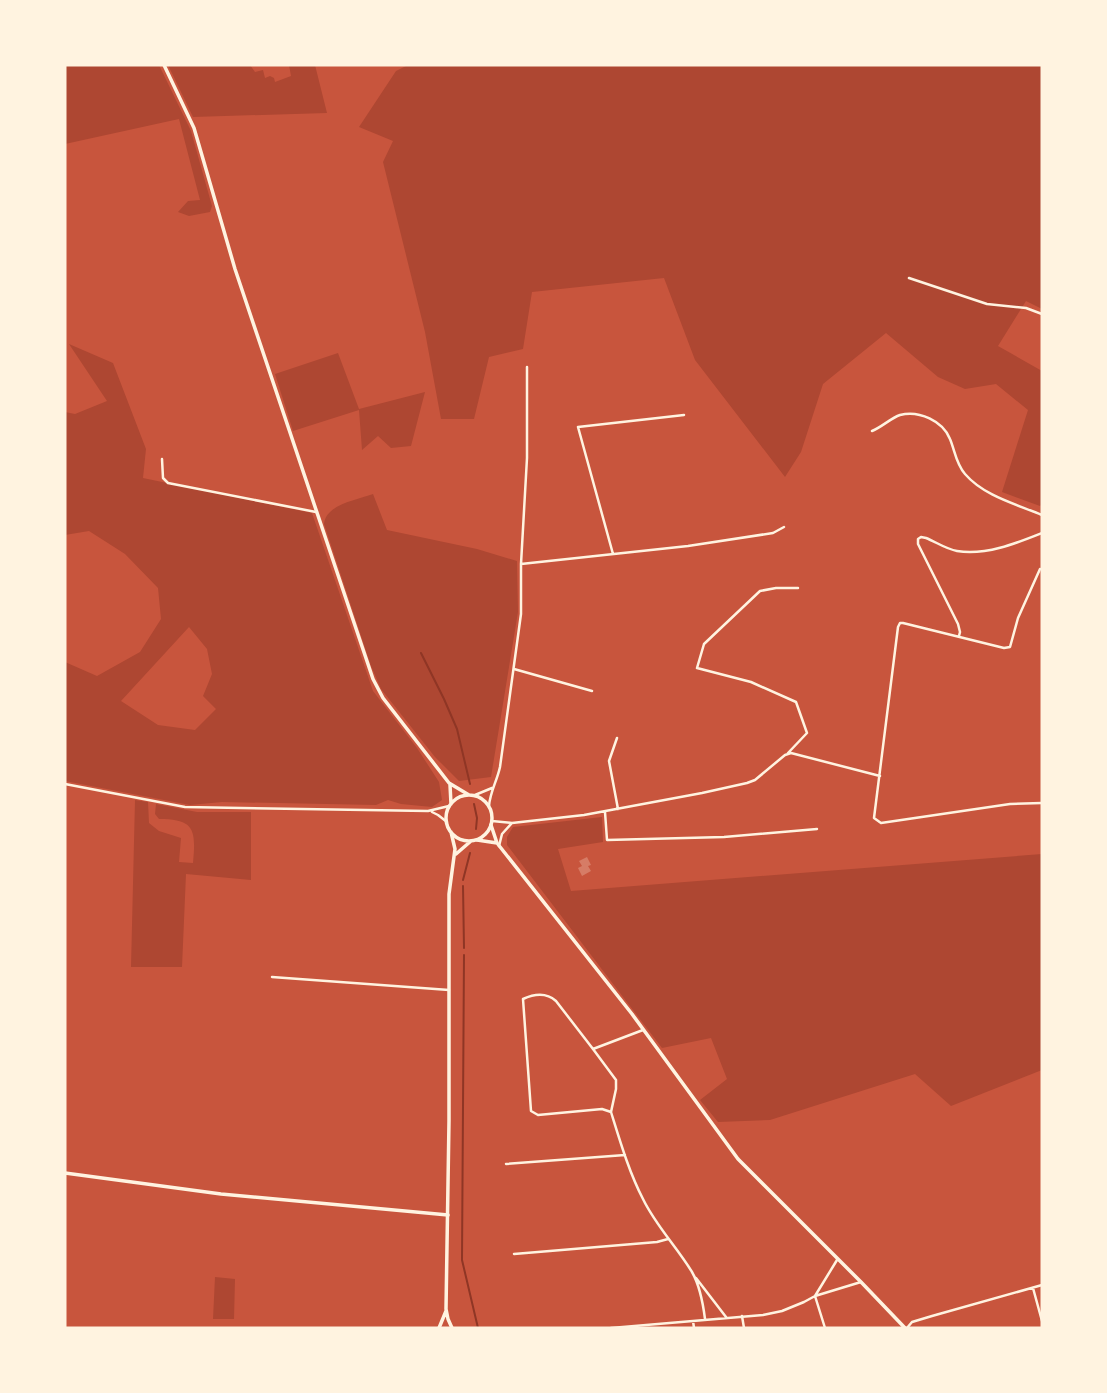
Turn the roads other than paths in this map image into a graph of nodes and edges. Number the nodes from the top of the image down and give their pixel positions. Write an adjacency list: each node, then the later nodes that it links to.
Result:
1 (164, 65): 8 (main road)
2 (909, 278): 3 (street)
3 (1042, 314)
4 (527, 367): 13 (street)
5 (684, 415): 12 (street)
6 (872, 431): 9 (street)
7 (162, 459): 8 (street)
8 (316, 512): 22 (main road)
9 (1042, 515)
10 (784, 527): 12 (street)
11 (1042, 533): 16 (street)
12 (613, 554): 13 (street)
13 (521, 564): 17 (street)
14 (1040, 569): 16 (street)
15 (798, 588): 20 (street)
16 (959, 636): 21 (street)
17 (514, 669): 18 (street); 24 (street)
18 (592, 691)
19 (617, 738): 29 (street)
20 (785, 755): 21 (street); 29 (street)
21 (880, 776): 26 (street)
22 (449, 783): 25 (main road); 27 (main road)
23 (65, 784): 30 (street)
24 (492, 788): 25 (street); 28 (street)
25 (472, 795): 27 (main road); 28 (main road)
26 (1042, 803)
27 (450, 805): 30 (street); 32 (main road)
28 (489, 806): 33 (main road)
29 (618, 809): 31 (street)
30 (428, 811): 32 (street)
31 (605, 811): 34 (street); 35 (street)
32 (447, 822): 36 (main road)
33 (492, 823): 34 (street); 37 (main road); 38 (main road)
34 (512, 823): 38 (street)
35 (817, 829)
36 (451, 832): 37 (main road); 39 (main road)
37 (474, 840): 38 (main road); 39 (main road)
38 (498, 844): 42 (main road)
39 (454, 856): 41 (main road)
40 (272, 977): 41 (street)
41 (449, 990): 48 (main road)
42 (643, 1030): 43 (street); 51 (main road)
43 (593, 1049): 44 (street); 44 (street)
44 (611, 1112): 45 (street)
45 (625, 1155): 46 (street); 49 (street)
46 (506, 1164)
47 (65, 1173): 48 (main road)
48 (448, 1216): 57 (main road)
49 (668, 1239): 50 (street); 52 (street)
50 (514, 1254)
51 (838, 1259): 53 (main road); 56 (street)
52 (693, 1274): 59 (street); 60 (street)
53 (861, 1282): 56 (street); 69 (main road)
54 (1042, 1285): 55 (street)
55 (1033, 1287): 62 (street); 69 (street)
56 (815, 1296): 58 (street); 68 (street)
57 (446, 1309): 63 (main road); 64 (main road)
58 (742, 1316): 59 (street); 67 (street)
59 (726, 1317): 60 (street)
60 (705, 1319): 61 (street)
61 (693, 1321): 65 (street); 66 (street)
62 (1042, 1321)
63 (439, 1328)
64 (452, 1328)
65 (611, 1328)
66 (694, 1328)
67 (744, 1328)
68 (825, 1328)
69 (906, 1328)

